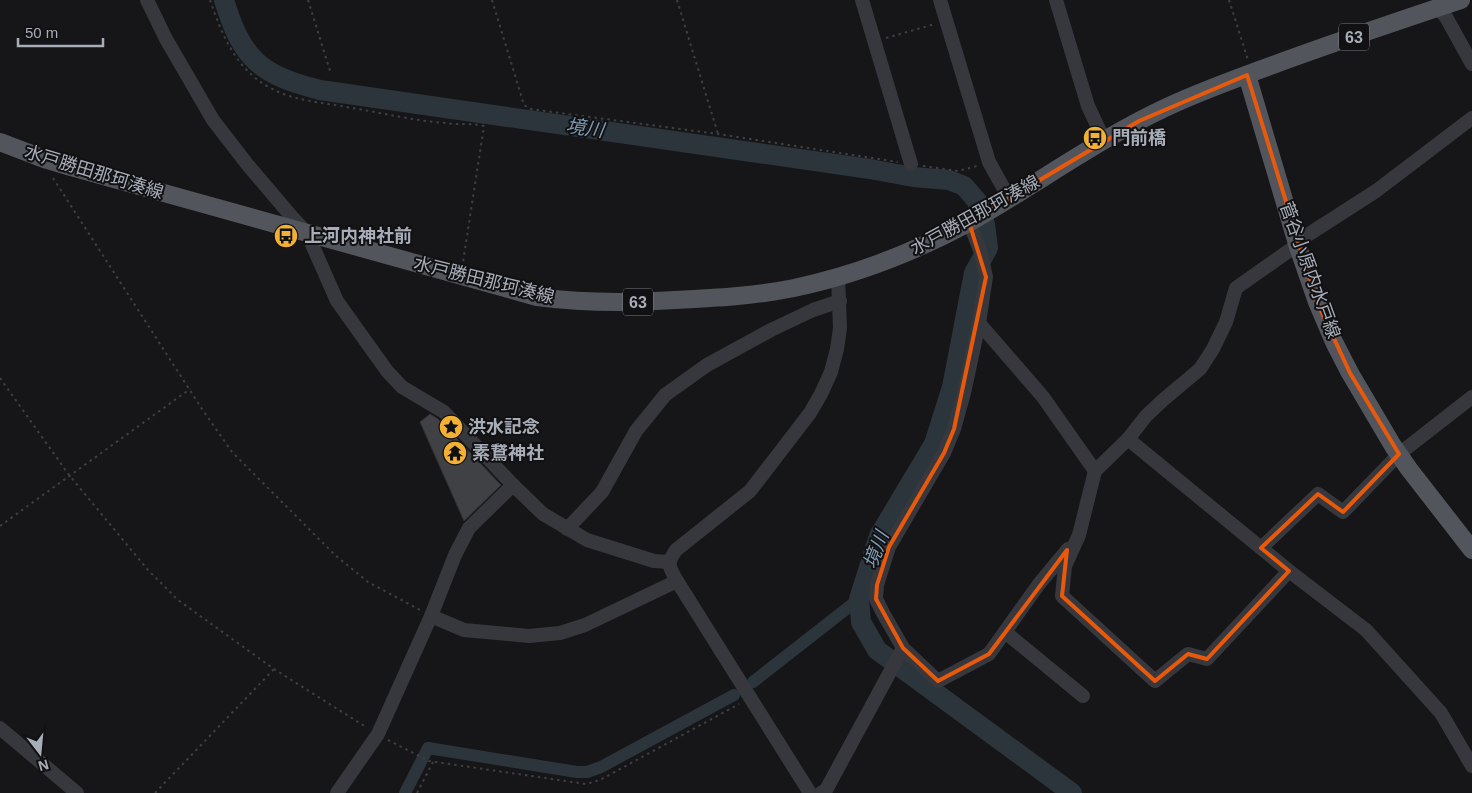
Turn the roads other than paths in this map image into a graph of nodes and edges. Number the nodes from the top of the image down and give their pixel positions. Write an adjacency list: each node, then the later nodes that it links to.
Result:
1 (147, 0): 15 (street)
2 (862, 0): 12 (street)
3 (940, 0): 13 (street)
4 (1056, 0): 10 (street)
5 (1461, 0): 6 (main road, 水戸勝田那珂湊線 / 63)
6 (1438, 8): 7 (street); 8 (main road, 水戸勝田那珂湊線 / 63)
7 (1472, 64)
8 (1247, 75): 10 (main road, 水戸勝田那珂湊線 / 63); 16 (main road, 菅谷小原内水戸線)
9 (1472, 118): 16 (street)
10 (1104, 140): 13 (main road, 水戸勝田那珂湊線 / 63)
11 (0, 142): 15 (main road, 水戸勝田那珂湊線 / 63)
12 (912, 164)
13 (1009, 198): 14 (main road, 水戸勝田那珂湊線 / 63)
14 (969, 222): 17 (main road, 水戸勝田那珂湊線 / 63); 19 (street)
15 (307, 233): 17 (main road, 水戸勝田那珂湊線 / 63); 24 (street)
16 (1297, 244): 21 (street); 22 (main road, 菅谷小原内水戸線)
17 (838, 276): 18 (street)
18 (840, 301): 25 (street); 29 (street)
19 (979, 323): 23 (street); 34 (street)
20 (1472, 397): 22 (street)
21 (1128, 439): 23 (street); 27 (street)
22 (1399, 454): 27 (street); 28 (main road, 菅谷小原内水戸線)
23 (1094, 471): 26 (street)
24 (513, 485): 25 (street); 32 (street)
25 (567, 529): 29 (street)
26 (1079, 535): 30 (street); 33 (street)
27 (1261, 548): 30 (street)
28 (1472, 550)
29 (669, 562): 31 (street)
30 (1289, 571): 37 (street)
31 (677, 580): 32 (street); 40 (street)
32 (431, 616): 39 (street)
33 (1005, 632): 34 (street); 35 (street)
34 (901, 652): 41 (street)
35 (1084, 696)
36 (0, 728): 38 (street)
37 (1472, 766)
38 (76, 793)
39 (337, 793)
40 (810, 793)
41 (821, 793)

